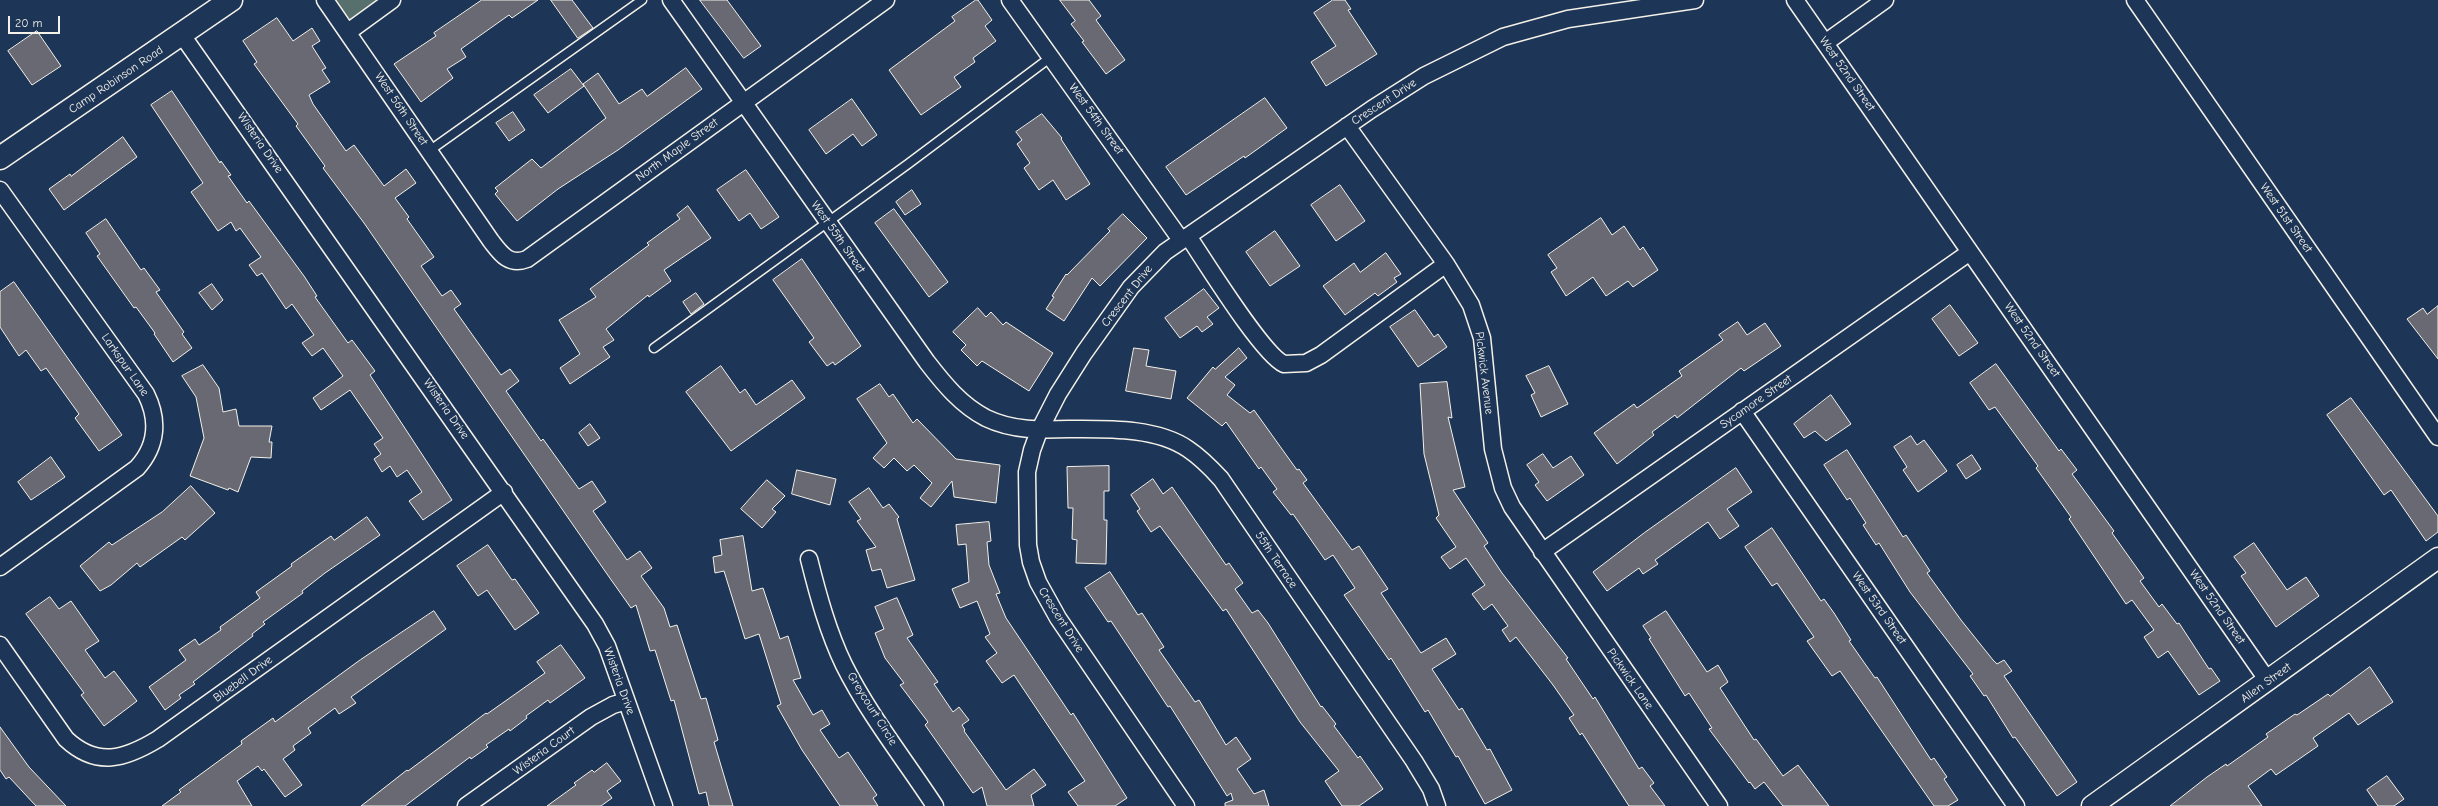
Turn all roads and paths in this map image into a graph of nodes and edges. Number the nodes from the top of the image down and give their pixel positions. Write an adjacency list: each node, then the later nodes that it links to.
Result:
1 (325, 0): 12 (street, West 56th Street)
2 (392, 0): 12 (street)
3 (642, 0): 18 (lane)
4 (671, 0): 16 (street, West 55th Street)
5 (886, 0): 16 (street, North Maple Street)
6 (1010, 0): 15 (street, West 54th Street)
7 (1695, 0): 17 (street, Crescent Drive)
8 (1795, 0): 14 (street, West 52nd Street)
9 (1885, 0): 14 (street)
10 (2135, 0): 29 (street, West 51st Street)
11 (228, 1): 13 (main road, Camp Robinson Road)
12 (348, 32): 18 (street, West 56th Street)
13 (182, 35): 19 (main road, Camp Robinson Road); 30 (street, Wisteria Drive)
14 (1825, 43): 24 (street, West 52nd Street)
15 (1051, 56): 22 (lane); 23 (street, West 54th Street)
16 (743, 102): 21 (street, North Maple Street); 22 (street, West 55th Street)
17 (1347, 126): 23 (street, Crescent Drive); 25 (street, Pickwick Avenue)
18 (429, 151): 21 (street, West 56th Street)
19 (0, 158)
20 (0, 190): 34 (street, Larkspur Lane)
21 (475, 219)
22 (827, 221): 26 (lane); 28 (street, West 55th Street)
23 (1184, 238): 25 (street, West 54th Street); 28 (street, Crescent Drive)
24 (1970, 252): 27 (street, Sycamore Street); 36 (street, West 52nd Street)
25 (1446, 264): 31 (street, Pickwick Avenue)
26 (654, 348)
27 (1742, 411): 31 (street, Sycamore Street); 44 (street, West 53rd Street)
28 (1039, 431): 41 (street, Crescent Drive); 42 (street, 55th Terrace)
29 (2438, 437)
30 (504, 492): 35 (street, Bluebell Drive); 37 (street, Wisteria Drive)
31 (1542, 552): 43 (street, Pickwick Lane)
32 (809, 558): 40 (street, Greycourt Circle)
33 (2438, 558): 36 (street, Allen Street)
34 (0, 568)
35 (0, 645)
36 (2268, 681): 45 (street, Allen Street)
37 (626, 701): 38 (street, Wisteria Court); 39 (street, Wisteria Drive)
38 (466, 806)
39 (664, 806)
40 (935, 806)
41 (1186, 806)
42 (1437, 806)
43 (1719, 806)
44 (2016, 806)
45 (2092, 806)

